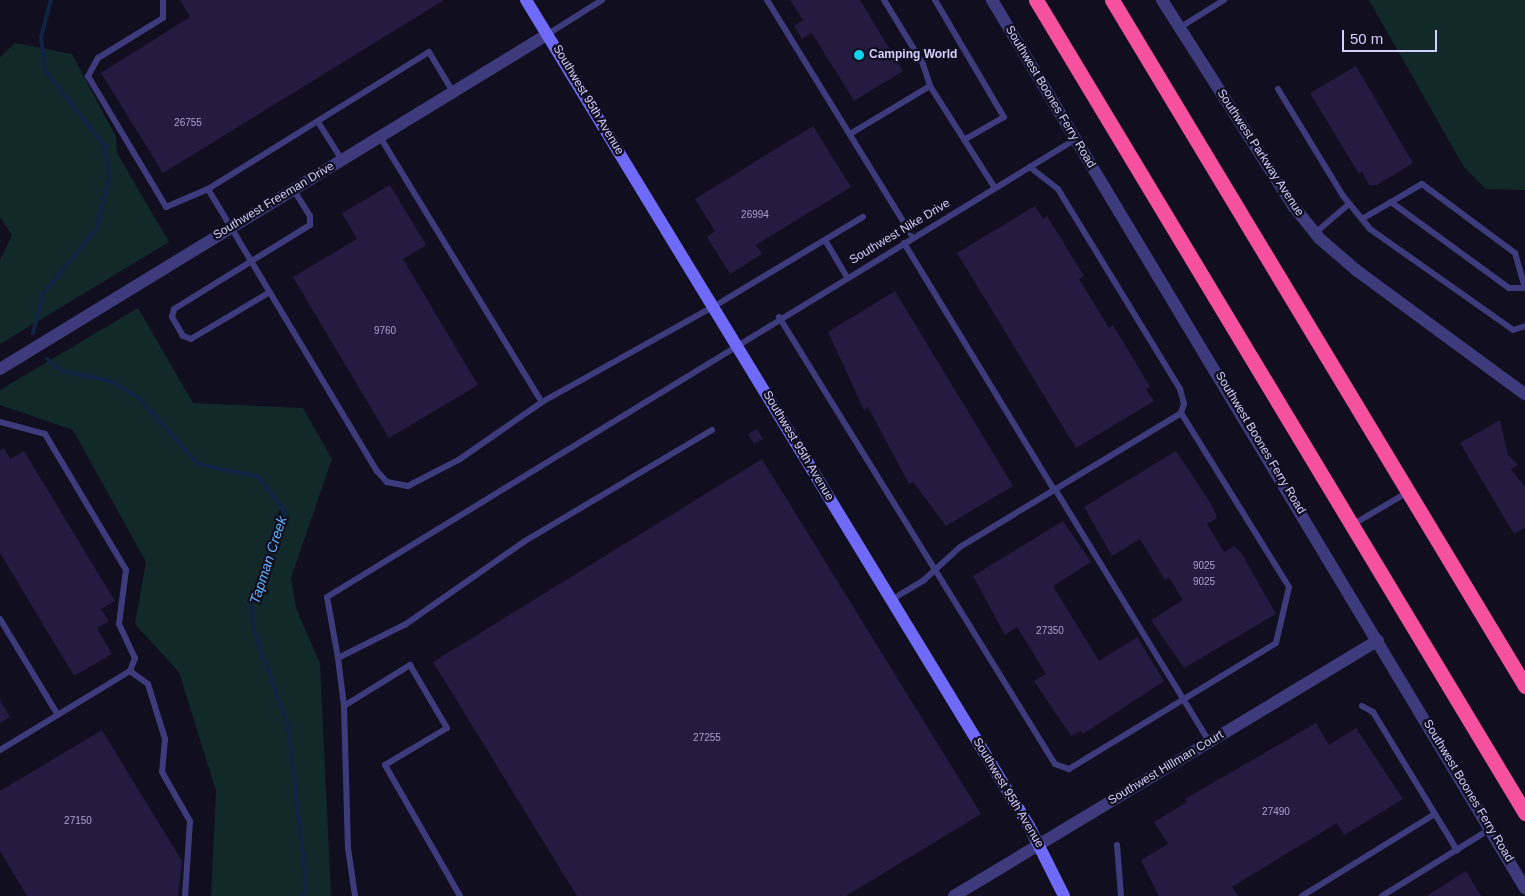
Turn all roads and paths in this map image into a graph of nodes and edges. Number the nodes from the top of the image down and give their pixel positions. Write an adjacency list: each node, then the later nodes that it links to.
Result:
1 (163, 0): 25 (lane)
2 (526, 0): 13 (main road, Southwest 95th Avenue)
3 (602, 0): 13 (lane)
4 (767, 0): 18 (lane)
5 (884, 0): 14 (lane)
6 (935, 0): 20 (lane)
7 (992, 0): 21 (street, Southwest Boones Ferry Road)
8 (1036, 0): 52 (highway)
9 (1112, 0): 51 (highway)
10 (1162, 0): 12 (street, Southwest Parkway Avenue)
11 (1224, 0): 12 (lane)
12 (1179, 28): 32 (street, Southwest Parkway Avenue)
13 (548, 34): 16 (street, Southwest Freeman Drive); 40 (main road, Southwest 95th Avenue)
14 (930, 86): 18 (lane); 20 (lane)
15 (1278, 89): 28 (lane)
16 (453, 92): 17 (lane); 19 (street, Southwest Freeman Drive)
17 (318, 122): 22 (lane); 25 (lane)
18 (850, 134): 33 (lane)
19 (380, 137): 22 (street, Southwest Freeman Drive); 46 (lane)
20 (964, 140): 24 (lane)
21 (1076, 140): 23 (lane, Southwest Nike Drive); 56 (street, Southwest Boones Ferry Road)
22 (342, 160): 26 (street, Southwest Freeman Drive)
23 (1030, 167): 24 (lane, Southwest Nike Drive); 47 (lane)
24 (994, 188): 33 (lane, Southwest Nike Drive)
25 (208, 189): 31 (lane)
26 (293, 189): 31 (street, Southwest Freeman Drive); 36 (lane)
27 (1391, 202): 30 (lane); 38 (lane); 38 (lane)
28 (1349, 204): 30 (lane); 32 (lane)
29 (863, 217): 34 (lane)
30 (1362, 219): 42 (lane)
31 (231, 227): 36 (lane); 44 (street, Southwest Freeman Drive)
32 (1315, 233): 45 (street, Southwest Parkway Avenue)
33 (913, 237): 35 (lane, Southwest Nike Drive)
34 (825, 240): 37 (lane); 40 (lane)
35 (904, 242): 37 (lane, Southwest Nike Drive); 50 (lane)
36 (252, 262): 39 (lane); 39 (lane)
37 (847, 277): 41 (lane, Southwest Nike Drive)
38 (1524, 288)
39 (270, 292): 46 (lane)
40 (713, 307): 43 (main road, Southwest 95th Avenue); 46 (lane)
41 (779, 318): 43 (lane, Southwest Nike Drive); 53 (lane)
42 (1525, 326)
43 (736, 344): 54 (main road, Southwest 95th Avenue); 57 (lane, Southwest Nike Drive)
44 (0, 369)
45 (1525, 394)
46 (542, 402)
47 (1181, 413): 50 (lane); 60 (lane)
48 (0, 422): 58 (lane)
49 (712, 430): 57 (lane)
50 (1055, 490): 53 (lane); 60 (lane)
51 (1408, 492): 52 (lane); 59 (highway)
52 (1352, 525): 66 (highway)
53 (933, 570): 54 (lane); 60 (lane)
54 (891, 600): 69 (main road, Southwest 95th Avenue)
55 (0, 619): 63 (lane)
56 (1378, 640): 64 (street, Southwest Hillman Court); 68 (street, Southwest Boones Ferry Road)
57 (338, 658): 61 (lane)
58 (130, 672): 63 (lane); 73 (lane)
59 (1525, 686)
60 (1183, 700): 64 (lane)
61 (344, 706): 74 (lane); 75 (lane)
62 (1362, 706): 67 (lane)
63 (58, 715): 65 (lane)
64 (1209, 742): 69 (street, Southwest Hillman Court)
65 (0, 750)
66 (1525, 812)
67 (1435, 814): 71 (lane); 79 (lane)
68 (1490, 829): 71 (lane); 72 (street, Southwest Boones Ferry Road)
69 (1040, 845): 76 (street, Southwest Hillman Court); 77 (main road, Southwest 95th Avenue)
70 (1117, 845): 78 (lane)
71 (1457, 850): 80 (lane)
72 (1525, 888)
73 (185, 896)
74 (355, 896)
75 (460, 896)
76 (954, 896)
77 (1064, 896)
78 (1121, 896)
79 (1302, 896)
80 (1382, 896)

